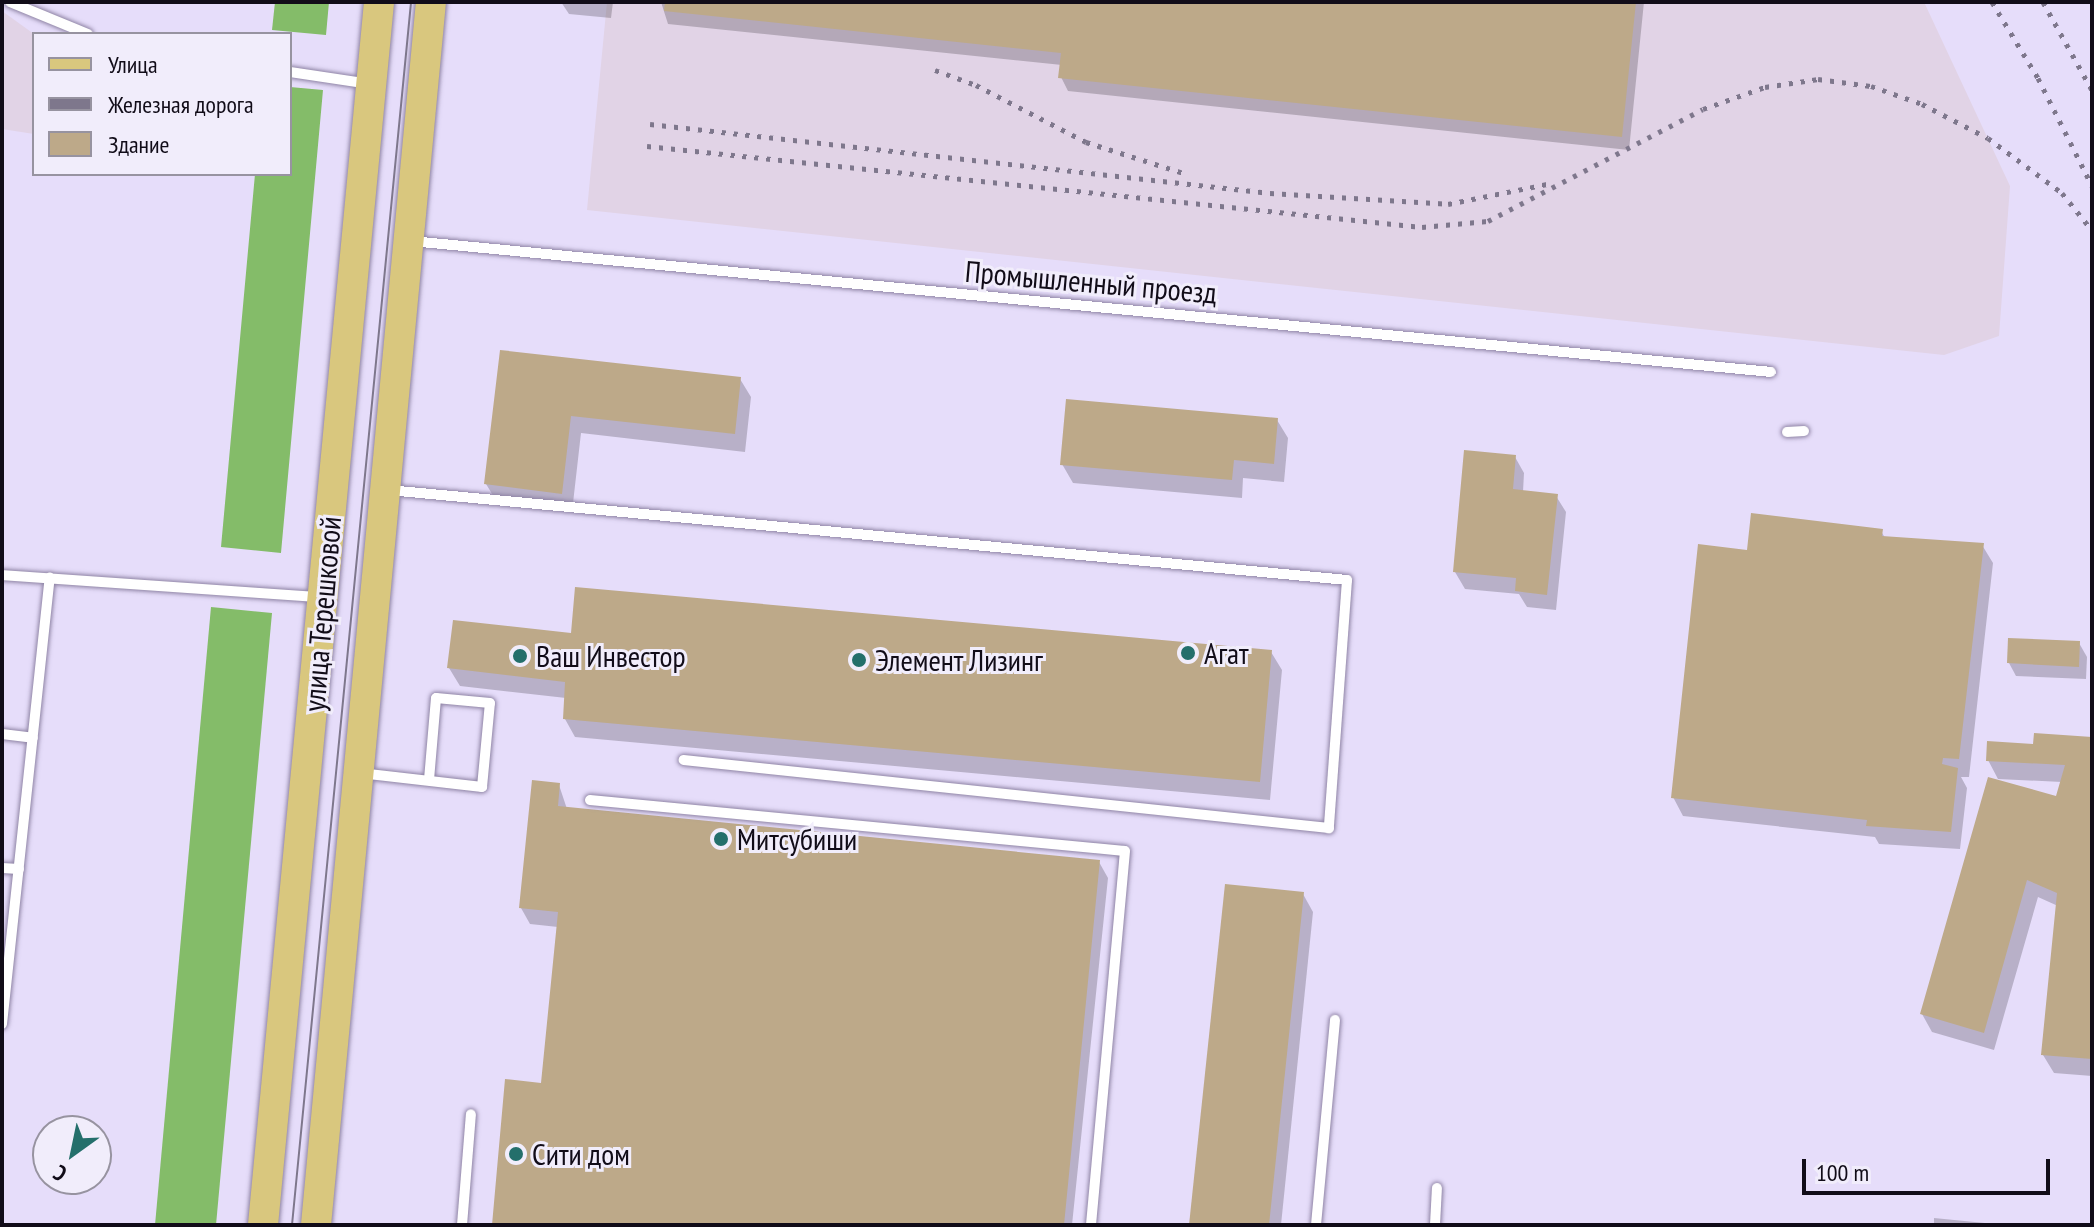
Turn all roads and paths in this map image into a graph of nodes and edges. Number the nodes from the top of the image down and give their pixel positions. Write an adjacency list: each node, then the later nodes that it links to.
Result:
1 (10, 2): 4 (lane)
2 (379, 2): 6 (main road, улица Терешковой)
3 (431, 2): 7 (main road, улица Терешковой)
4 (83, 32)
5 (292, 72): 6 (lane)
6 (372, 84): 14 (main road, улица Терешковой)
7 (406, 241): 8 (lane, Промышленный проезд); 11 (main road, улица Терешковой)
8 (1771, 372)
9 (1804, 431): 10 (lane)
10 (1787, 432)
11 (382, 490): 17 (lane); 18 (main road, улица Терешковой)
12 (2, 575): 13 (lane)
13 (50, 578): 14 (lane); 16 (lane)
14 (325, 598): 28 (main road, улица Терешковой)
15 (2, 734): 16 (lane)
16 (33, 738): 22 (lane)
17 (684, 760)
18 (358, 773): 19 (lane); 29 (main road, улица Терешковой)
19 (429, 780): 19 (lane)
20 (590, 800): 31 (lane)
21 (2, 868): 22 (lane)
22 (19, 869): 23 (lane)
23 (4, 980): 25 (lane)
24 (1335, 1020): 32 (lane)
25 (2, 1024)
26 (471, 1114): 30 (lane)
27 (1437, 1188): 33 (lane)
28 (263, 1225)
29 (316, 1225)
30 (462, 1225)
31 (1091, 1225)
32 (1316, 1225)
33 (1435, 1225)

